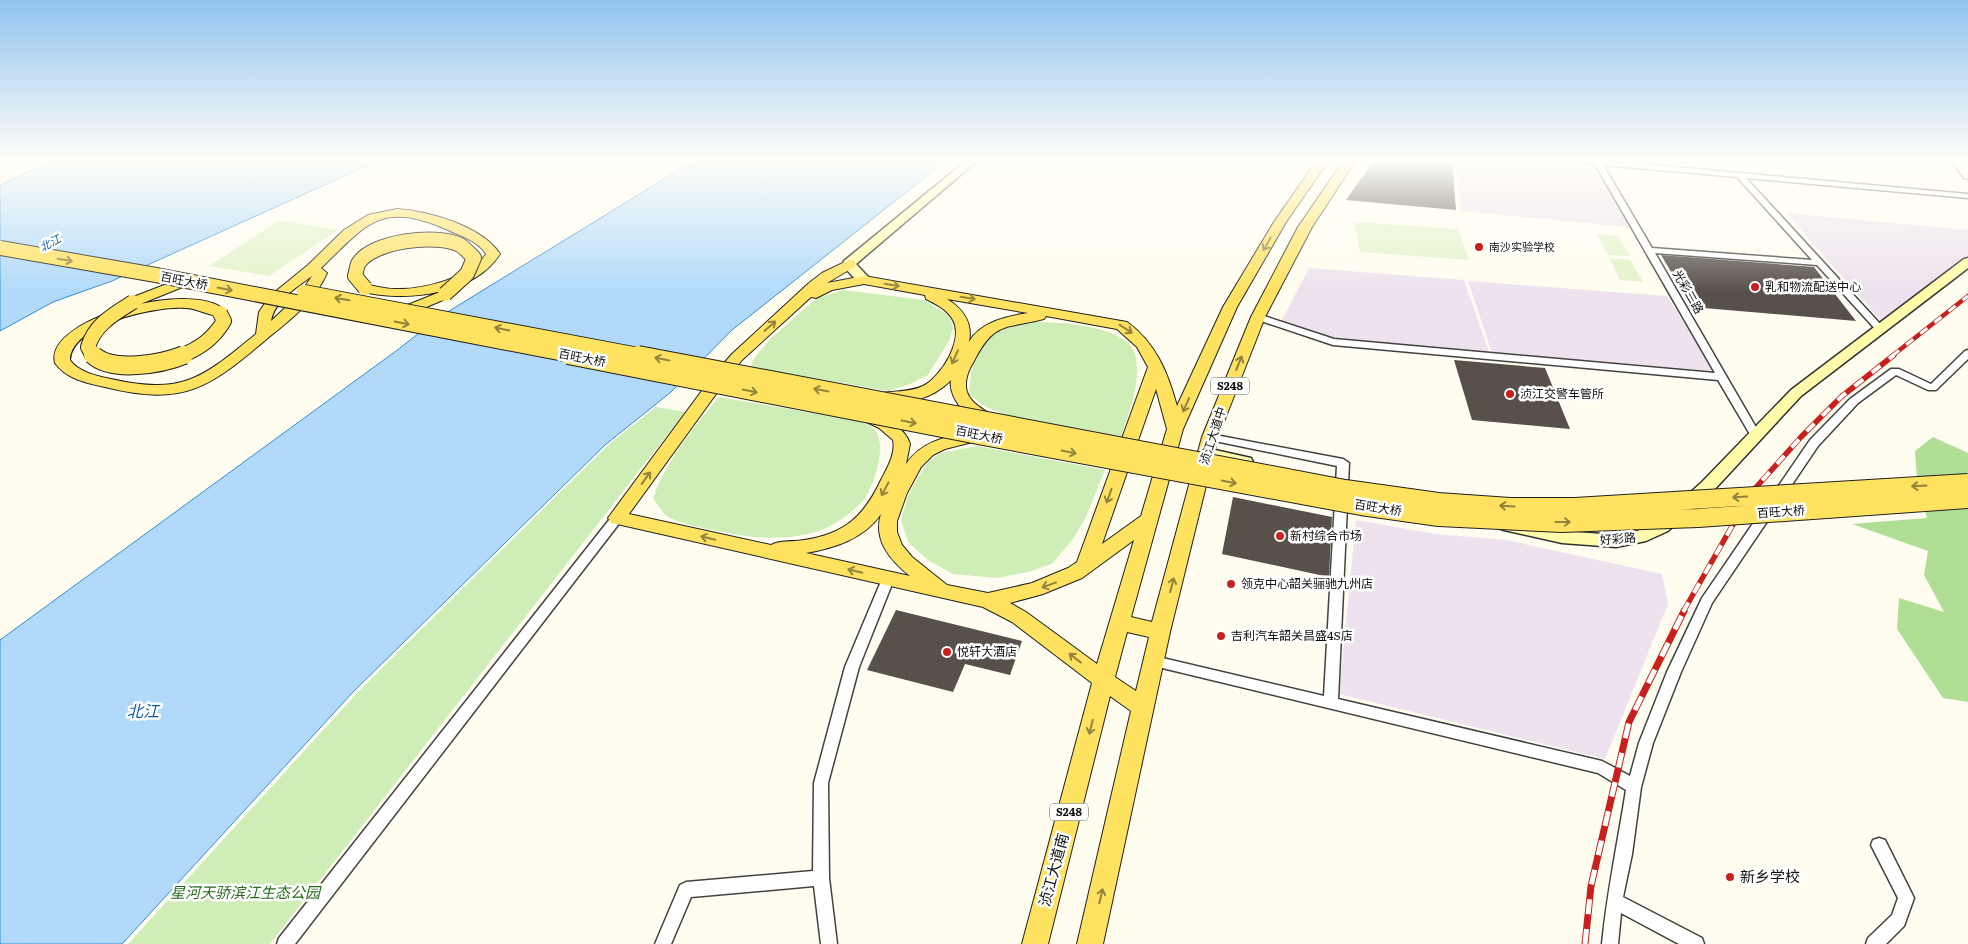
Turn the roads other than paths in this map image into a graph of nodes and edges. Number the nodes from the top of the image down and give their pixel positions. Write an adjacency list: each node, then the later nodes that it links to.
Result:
1 (921, 204): 11 (street)
2 (1292, 204): 29 (main road, S248, one-way to 29)
3 (1321, 204): 22 (main road, 浈江大道中 / S248)
4 (1622, 204): 8 (street, 光彩二路)
5 (1766, 204): 10 (street)
6 (0, 236): 18 (main road, 百旺大桥, one-way to 6, bridge)
7 (0, 248): 12 (main road, 百旺大桥, one-way to 12, bridge)
8 (1649, 250): 10 (street); 26 (street, 光彩二路)
9 (1968, 262): 23 (street, 好彩路)
10 (1820, 263): 23 (street)
11 (850, 264): 13 (street); 19 (main road)
12 (156, 275): 14 (main road, 百旺大桥, bridge); 17 (main road)
13 (864, 280): 15 (main road, one-way to 15); 19 (main road)
14 (185, 281): 17 (main road); 27 (main road, 百旺大桥, one-way to 27, bridge)
15 (920, 290): 20 (main road, one-way to 20); 27 (main road, one-way to 27, bridge)
16 (445, 294): 17 (main road, bridge); 18 (main road); 21 (main road)
17 (133, 302)
18 (405, 310): 21 (main road, 百旺大桥, bridge)
19 (787, 311): 37 (main road, one-way to 19)
20 (1060, 314): 25 (main road, one-way to 25); 28 (main road)
21 (436, 317): 27 (main road, 百旺大桥, one-way to 21, bridge)
22 (1258, 317): 26 (street); 31 (main road, 浈江大道中 / S248, one-way to 22)
23 (1880, 329): 30 (street, 好彩路)
24 (1968, 353): 50 (street)
25 (1155, 368): 29 (main road); 40 (main road, one-way to 40)
26 (1722, 377): 30 (street, 光彩二路)
27 (865, 406): 28 (main road, 百旺大桥, bridge); 36 (main road, one-way to 36)
28 (984, 428): 34 (main road, 百旺大桥, one-way to 28, bridge); 35 (main road, 百旺大桥, one-way to 35, bridge); 36 (main road)
29 (1175, 429): 38 (main road, S248)
30 (1756, 436): 33 (street, 好彩路)
31 (1210, 437): 32 (main road, 浈江大道中 / S248); 33 (street)
32 (1206, 453): 33 (street, 好彩路); 45 (main road, 浈江大道中 / S248, one-way to 32)
33 (1342, 482): 48 (street)
34 (1968, 484)
35 (1968, 499)
36 (880, 515): 39 (main road); 42 (main road)
37 (617, 518): 39 (main road, one-way to 37); 54 (street)
38 (1148, 520): 40 (main road); 44 (main road, S248)
39 (755, 549): 41 (main road, one-way to 39)
40 (1084, 568): 43 (main road, one-way to 43)
41 (888, 579): 42 (main road); 52 (street)
42 (945, 591): 43 (main road)
43 (988, 601): 47 (main road, one-way to 43)
44 (1119, 622): 45 (main road); 47 (main road, S248)
45 (1160, 632): 46 (main road, 浈江大道中 / S248)
46 (1154, 661): 48 (street); 49 (main road, 浈江大道中 / S248)
47 (1103, 680): 49 (main road); 57 (main road, 浈江大道南 / S248, one-way to 57)
48 (1331, 703): 50 (street)
49 (1143, 707): 58 (main road, S248, one-way to 49)
50 (1634, 787): 53 (street)
51 (1879, 845): 61 (street)
52 (821, 878): 55 (street); 56 (street)
53 (1614, 900): 59 (street); 60 (street)
54 (285, 944)
55 (663, 944)
56 (829, 944)
57 (1035, 944)
58 (1090, 944)
59 (1610, 944)
60 (1696, 944)
61 (1874, 944)

